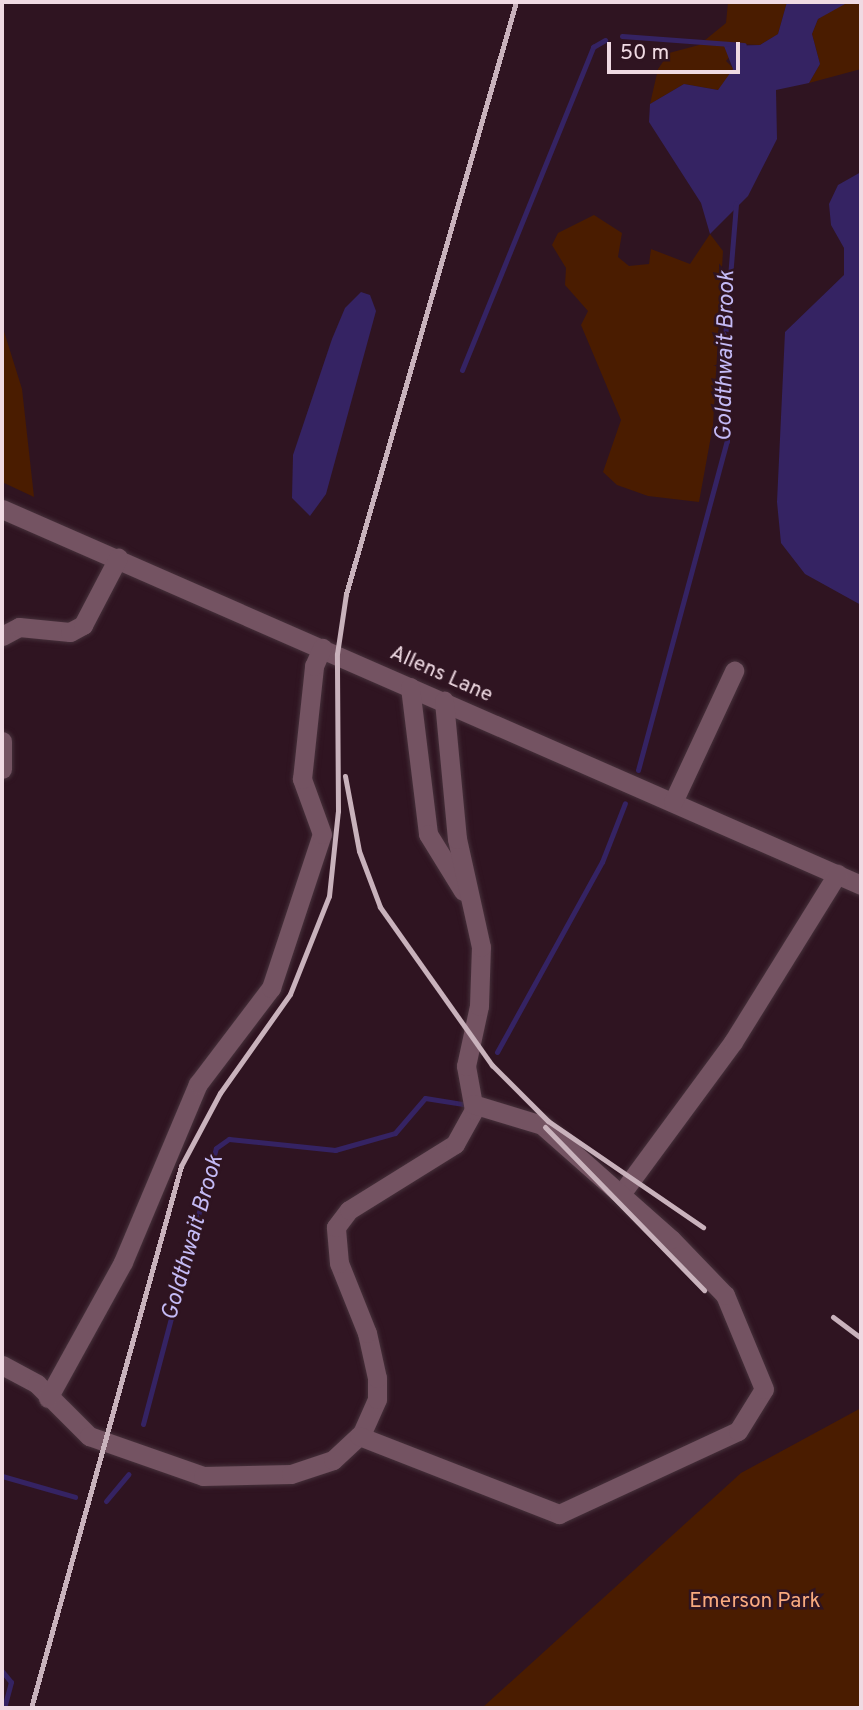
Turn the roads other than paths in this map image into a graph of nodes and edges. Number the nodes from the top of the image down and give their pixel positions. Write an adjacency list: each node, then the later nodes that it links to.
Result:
1 (2, 509): 2 (street, Allens Lane)
2 (118, 558): 3 (street); 4 (street, Allens Lane)
3 (2, 636)
4 (322, 648): 6 (street, Allens Lane); 17 (street)
5 (734, 671): 10 (street)
6 (410, 687): 7 (street, Allens Lane); 13 (street)
7 (444, 701): 10 (street, Allens Lane); 13 (street)
8 (2, 741): 9 (street)
9 (2, 769)
10 (673, 802): 11 (street, Allens Lane)
11 (837, 874): 12 (street, Allens Lane); 15 (street)
12 (861, 885)
13 (469, 899): 14 (street)
14 (473, 1104): 15 (street); 18 (street)
15 (621, 1194): 18 (street)
16 (2, 1366): 17 (street)
17 (48, 1398): 18 (street)
18 (359, 1436)

